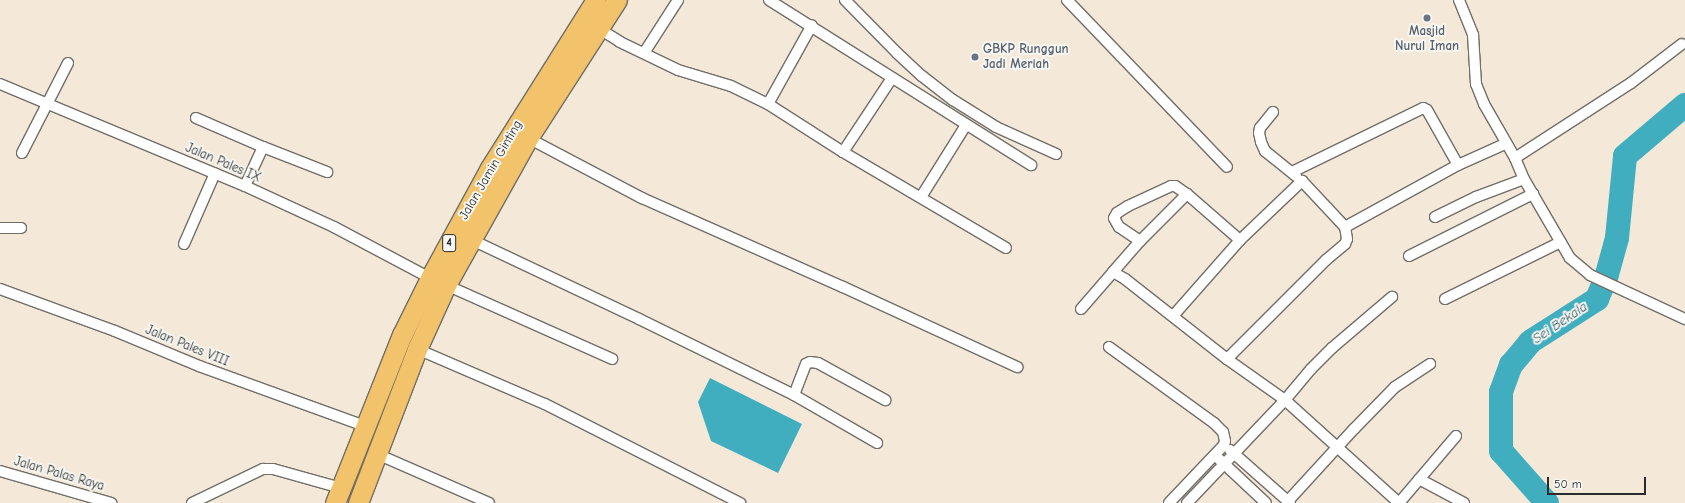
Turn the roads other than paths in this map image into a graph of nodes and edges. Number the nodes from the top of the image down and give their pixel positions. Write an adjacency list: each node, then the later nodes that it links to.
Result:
1 (678, 0): 10 (street)
2 (769, 0): 7 (street)
3 (845, 0): 24 (street)
4 (1067, 0): 28 (street)
5 (1459, 0): 20 (street)
6 (604, 1): 8 (highway, Jalan Jamin Ginting / 4); 50 (highway, Jalan Jamin Ginting / 4)
7 (812, 26): 12 (street); 15 (street)
8 (598, 28): 10 (street); 19 (highway, Jalan Jamin Ginting / 4)
9 (1682, 44): 25 (street)
10 (644, 53): 15 (street)
11 (68, 63): 14 (street)
12 (892, 78): 18 (street); 22 (street)
13 (0, 84): 14 (street, Jalan Pales IX)
14 (48, 102): 23 (street); 31 (street, Jalan Pales IX)
15 (768, 104): 22 (street)
16 (1273, 112): 30 (street)
17 (196, 118): 21 (street)
18 (966, 125): 26 (street); 37 (street)
19 (528, 138): 42 (highway, Jalan Jamin Ginting / 4); 62 (street)
20 (1505, 144): 25 (street); 27 (street)
21 (263, 147): 29 (street); 34 (street)
22 (843, 152): 37 (street)
23 (22, 153)
24 (1056, 154)
25 (1514, 158): 32 (street)
26 (1031, 165)
27 (1458, 165): 30 (street); 39 (street)
28 (1227, 167)
29 (327, 172)
30 (1292, 172): 33 (street)
31 (215, 173): 34 (street, Jalan Pales IX); 46 (street)
32 (1524, 179): 36 (street); 38 (street)
33 (1302, 181): 39 (street); 44 (street)
34 (245, 186): 50 (street, Jalan Pales IX)
35 (1187, 194): 43 (street); 43 (street); 44 (street)
36 (1533, 194): 45 (street); 48 (street)
37 (921, 197): 47 (street)
38 (1435, 216)
39 (1345, 227): 60 (street)
40 (0, 228): 41 (street)
41 (21, 228)
42 (472, 240): 50 (highway, Jalan Jamin Ginting / 4); 63 (street)
43 (1140, 240): 49 (street)
44 (1240, 240): 55 (street)
45 (1561, 242): 53 (street); 56 (street)
46 (184, 244)
47 (1006, 248)
48 (1409, 256)
49 (1113, 272): 54 (street); 55 (street)
50 (438, 282): 58 (highway, Jalan Jamin Ginting / 4); 59 (street, Jalan Pales IX); 66 (highway, Jalan Jamin Ginting / 4)
51 (0, 289): 66 (street, Jalan Pales VIII)
52 (1392, 298): 65 (street)
53 (1445, 299)
54 (1082, 309)
55 (1173, 316): 60 (street)
56 (1685, 319)
57 (1109, 347): 69 (street)
58 (417, 349): 71 (highway, Jalan Jamin Ginting / 4); 83 (street)
59 (612, 359)
60 (1227, 359): 65 (street)
61 (1430, 364): 70 (street)
62 (1017, 367)
63 (794, 395): 64 (street); 68 (street)
64 (885, 400)
65 (1284, 400): 70 (street); 72 (street)
66 (365, 426): 77 (highway, Jalan Jamin Ginting / 4)
67 (1456, 436): 76 (street)
68 (877, 443)
69 (1224, 445): 72 (street); 73 (street)
70 (1338, 448): 78 (street); 87 (street)
71 (377, 454): 81 (highway, Jalan Jamin Ginting / 4); 82 (street)
72 (1234, 454): 74 (street); 78 (street)
73 (1215, 455): 74 (street); 84 (street)
74 (1224, 464): 85 (street); 86 (street)
75 (0, 471): 79 (street, Jalan Palas Raya)
76 (1419, 479): 87 (street); 88 (street)
77 (338, 495): 80 (street)
78 (1289, 502)
79 (112, 503)
80 (192, 503)
81 (358, 503)
82 (489, 503)
83 (740, 503)
84 (1169, 503)
85 (1187, 503)
86 (1266, 503)
87 (1399, 503)
88 (1464, 503)

